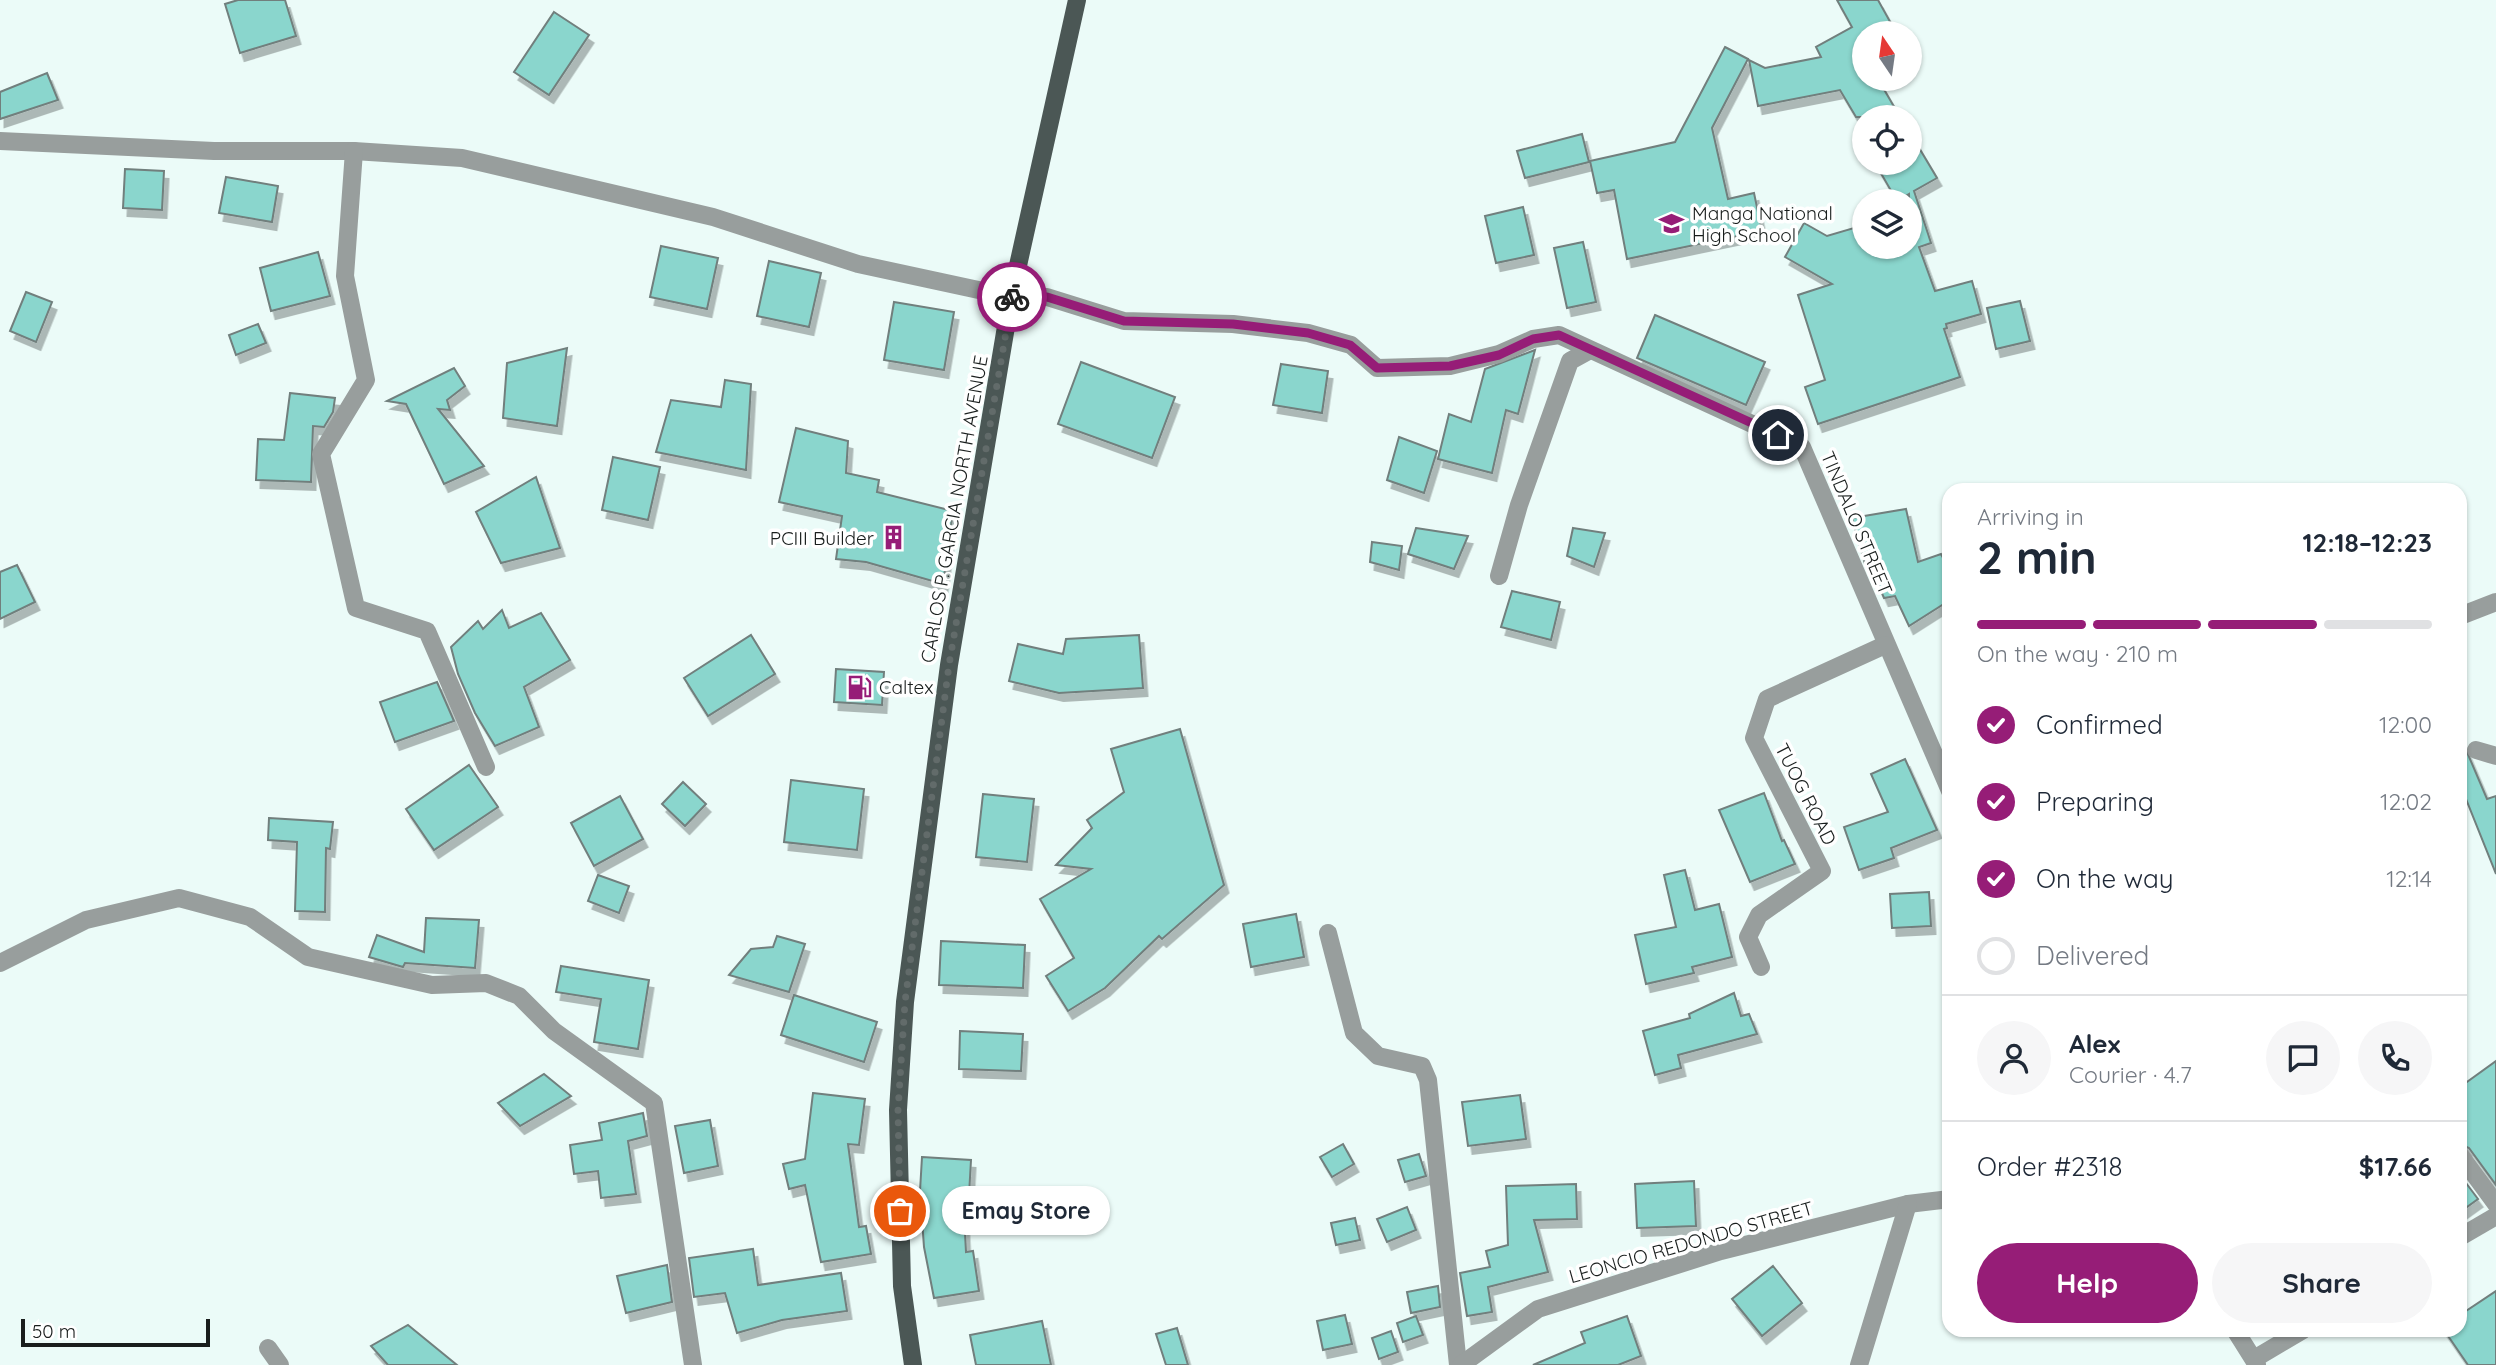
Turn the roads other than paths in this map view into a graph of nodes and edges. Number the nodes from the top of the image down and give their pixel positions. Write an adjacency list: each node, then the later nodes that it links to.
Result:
1 (1077, 0): 4 (main road, CARLOS P. GARCIA NORTH AVENUE)
2 (0, 141): 3 (street, TINDALO STREET)
3 (354, 151): 4 (street, TINDALO STREET); 12 (street)
4 (1011, 297): 5 (street, TINDALO STREET); 29 (main road, CARLOS P. GARCIA NORTH AVENUE)
5 (1590, 350): 6 (street); 9 (street, TINDALO STREET)
6 (1499, 576)
7 (2496, 601): 8 (street)
8 (2467, 613)
9 (1885, 645): 13 (street, TINDALO STREET); 16 (street, TUOG ROAD)
10 (2476, 750): 11 (street)
11 (2496, 757)
12 (486, 767)
13 (1942, 772)
14 (1328, 933): 30 (street)
15 (0, 963): 28 (street)
16 (1761, 967)
17 (2467, 1165): 20 (street)
18 (1942, 1200): 19 (street, LEONCIO REDONDO STREET)
19 (1908, 1204): 30 (street, LEONCIO REDONDO STREET); 31 (street)
20 (2496, 1204)
21 (2496, 1216): 22 (street)
22 (2467, 1233)
23 (2239, 1337): 26 (street)
24 (2292, 1337): 26 (street)
25 (268, 1348): 27 (street)
26 (2255, 1362)
27 (280, 1365)
28 (693, 1365)
29 (914, 1365)
30 (1460, 1365)
31 (1859, 1365)

